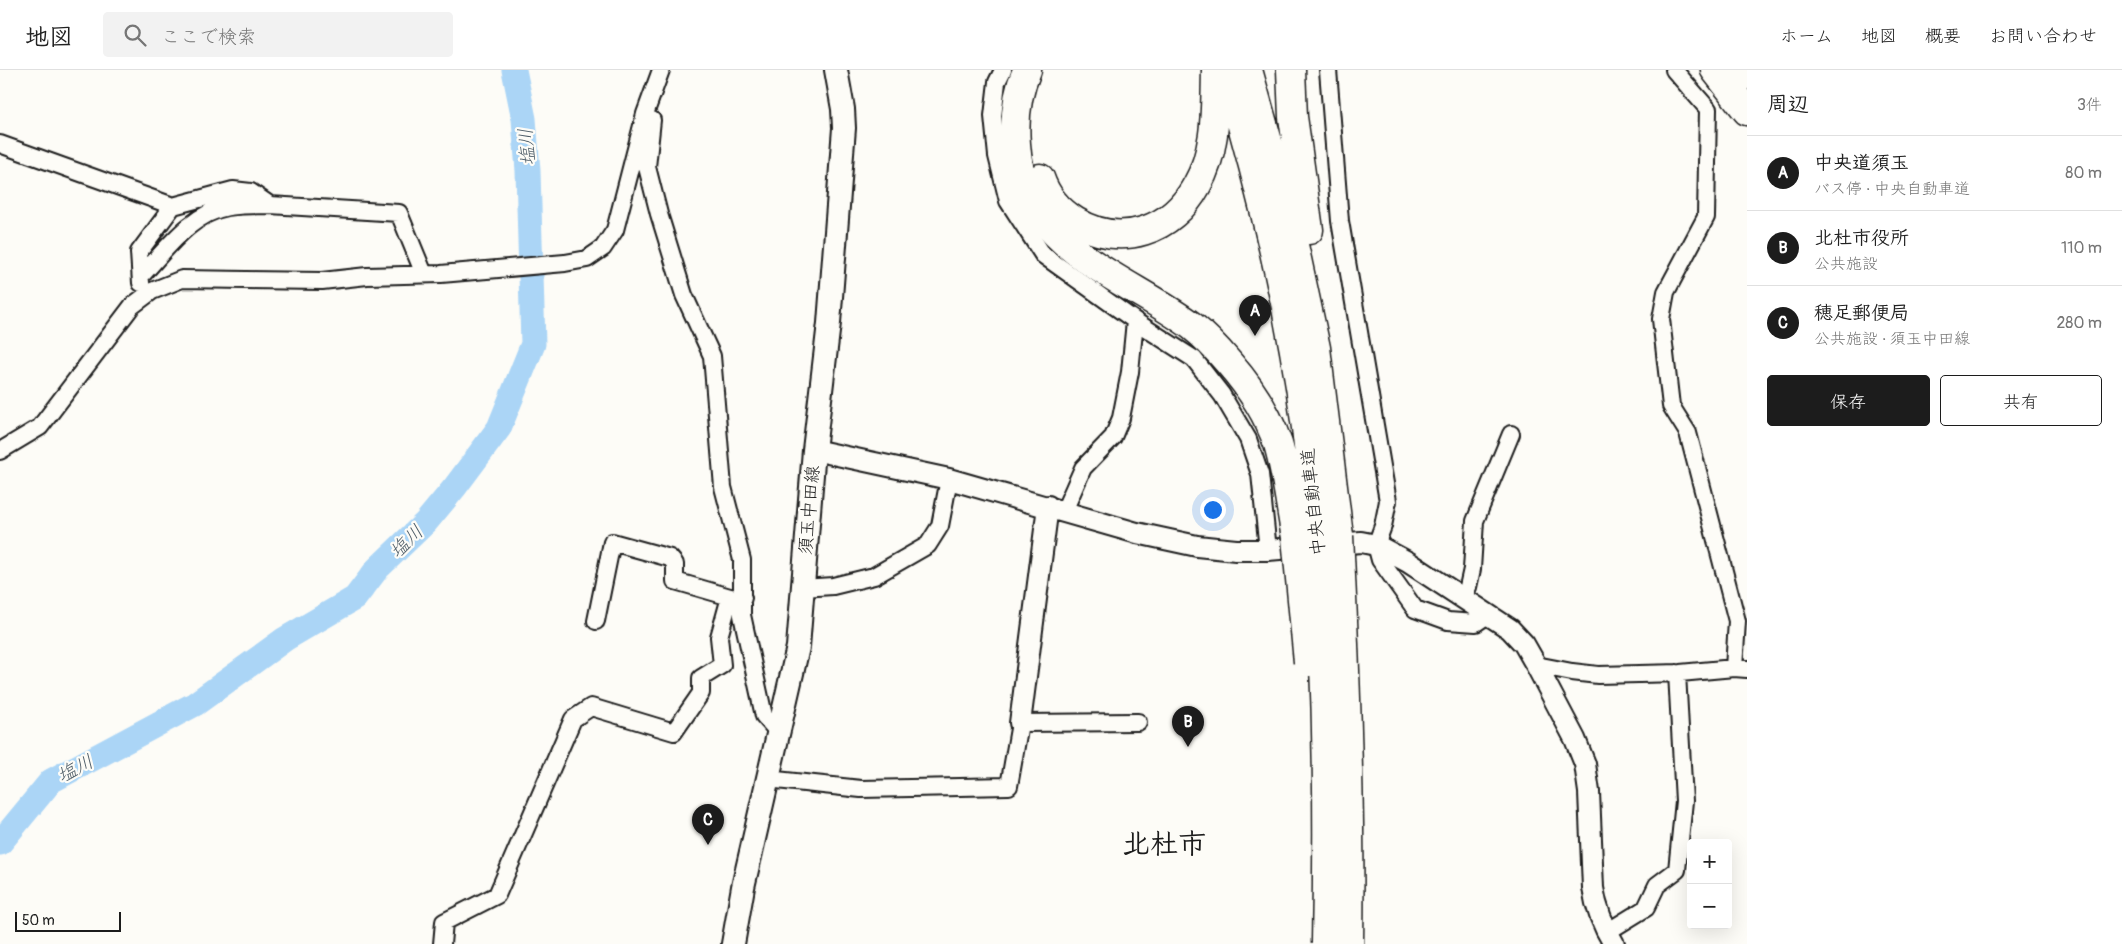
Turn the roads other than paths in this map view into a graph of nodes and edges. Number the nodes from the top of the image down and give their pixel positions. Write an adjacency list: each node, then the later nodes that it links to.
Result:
1 (661, 70): 16 (street)
2 (836, 70): 26 (main road, 須玉中田線)
3 (1003, 70): 23 (street)
4 (1027, 70): 30 (highway)
5 (1046, 70): 6 (highway)
6 (1216, 70)
7 (1226, 70): 30 (highway, 中央自動車道)
8 (1248, 70): 24 (highway, 中央自動車道)
9 (1291, 70): 24 (highway)
10 (1328, 70): 31 (street)
11 (1674, 70): 39 (street)
12 (1715, 70): 15 (highway)
13 (1743, 70): 14 (highway)
14 (1747, 75)
15 (1747, 111)
16 (645, 114): 20 (street); 35 (street)
17 (0, 144): 19 (street)
18 (270, 205): 19 (street); 20 (street); 21 (street)
19 (173, 206): 21 (street)
20 (424, 274): 22 (street)
21 (141, 276): 22 (street)
22 (142, 298): 27 (street)
23 (1135, 321): 29 (street); 32 (street)
24 (1316, 348): 30 (highway, 中央自動車道)
25 (1511, 434): 34 (street)
26 (814, 450): 28 (street); 33 (main road, 須玉中田線)
27 (0, 451)
28 (949, 479): 29 (street); 33 (street)
29 (1056, 509): 32 (street); 41 (street)
30 (1318, 536): 48 (highway, 中央自動車道, bridge); 49 (highway, 中央自動車道, bridge)
31 (1376, 545): 32 (street); 34 (street); 36 (street)
32 (1268, 550)
33 (802, 588): 43 (main road, 須玉中田線)
34 (1462, 597): 36 (street)
35 (736, 598): 37 (street); 43 (street); 46 (street)
36 (1489, 614): 38 (street)
37 (596, 622)
38 (1536, 665): 40 (street); 45 (street)
39 (1741, 669): 40 (street)
40 (1676, 673): 45 (street)
41 (1020, 722): 42 (street); 44 (street)
42 (1138, 722)
43 (778, 732): 44 (main road, 須玉中田線)
44 (767, 780): 47 (main road, 須玉中田線)
45 (1610, 938)
46 (442, 944)
47 (733, 944)
48 (1326, 944)
49 (1350, 944)

